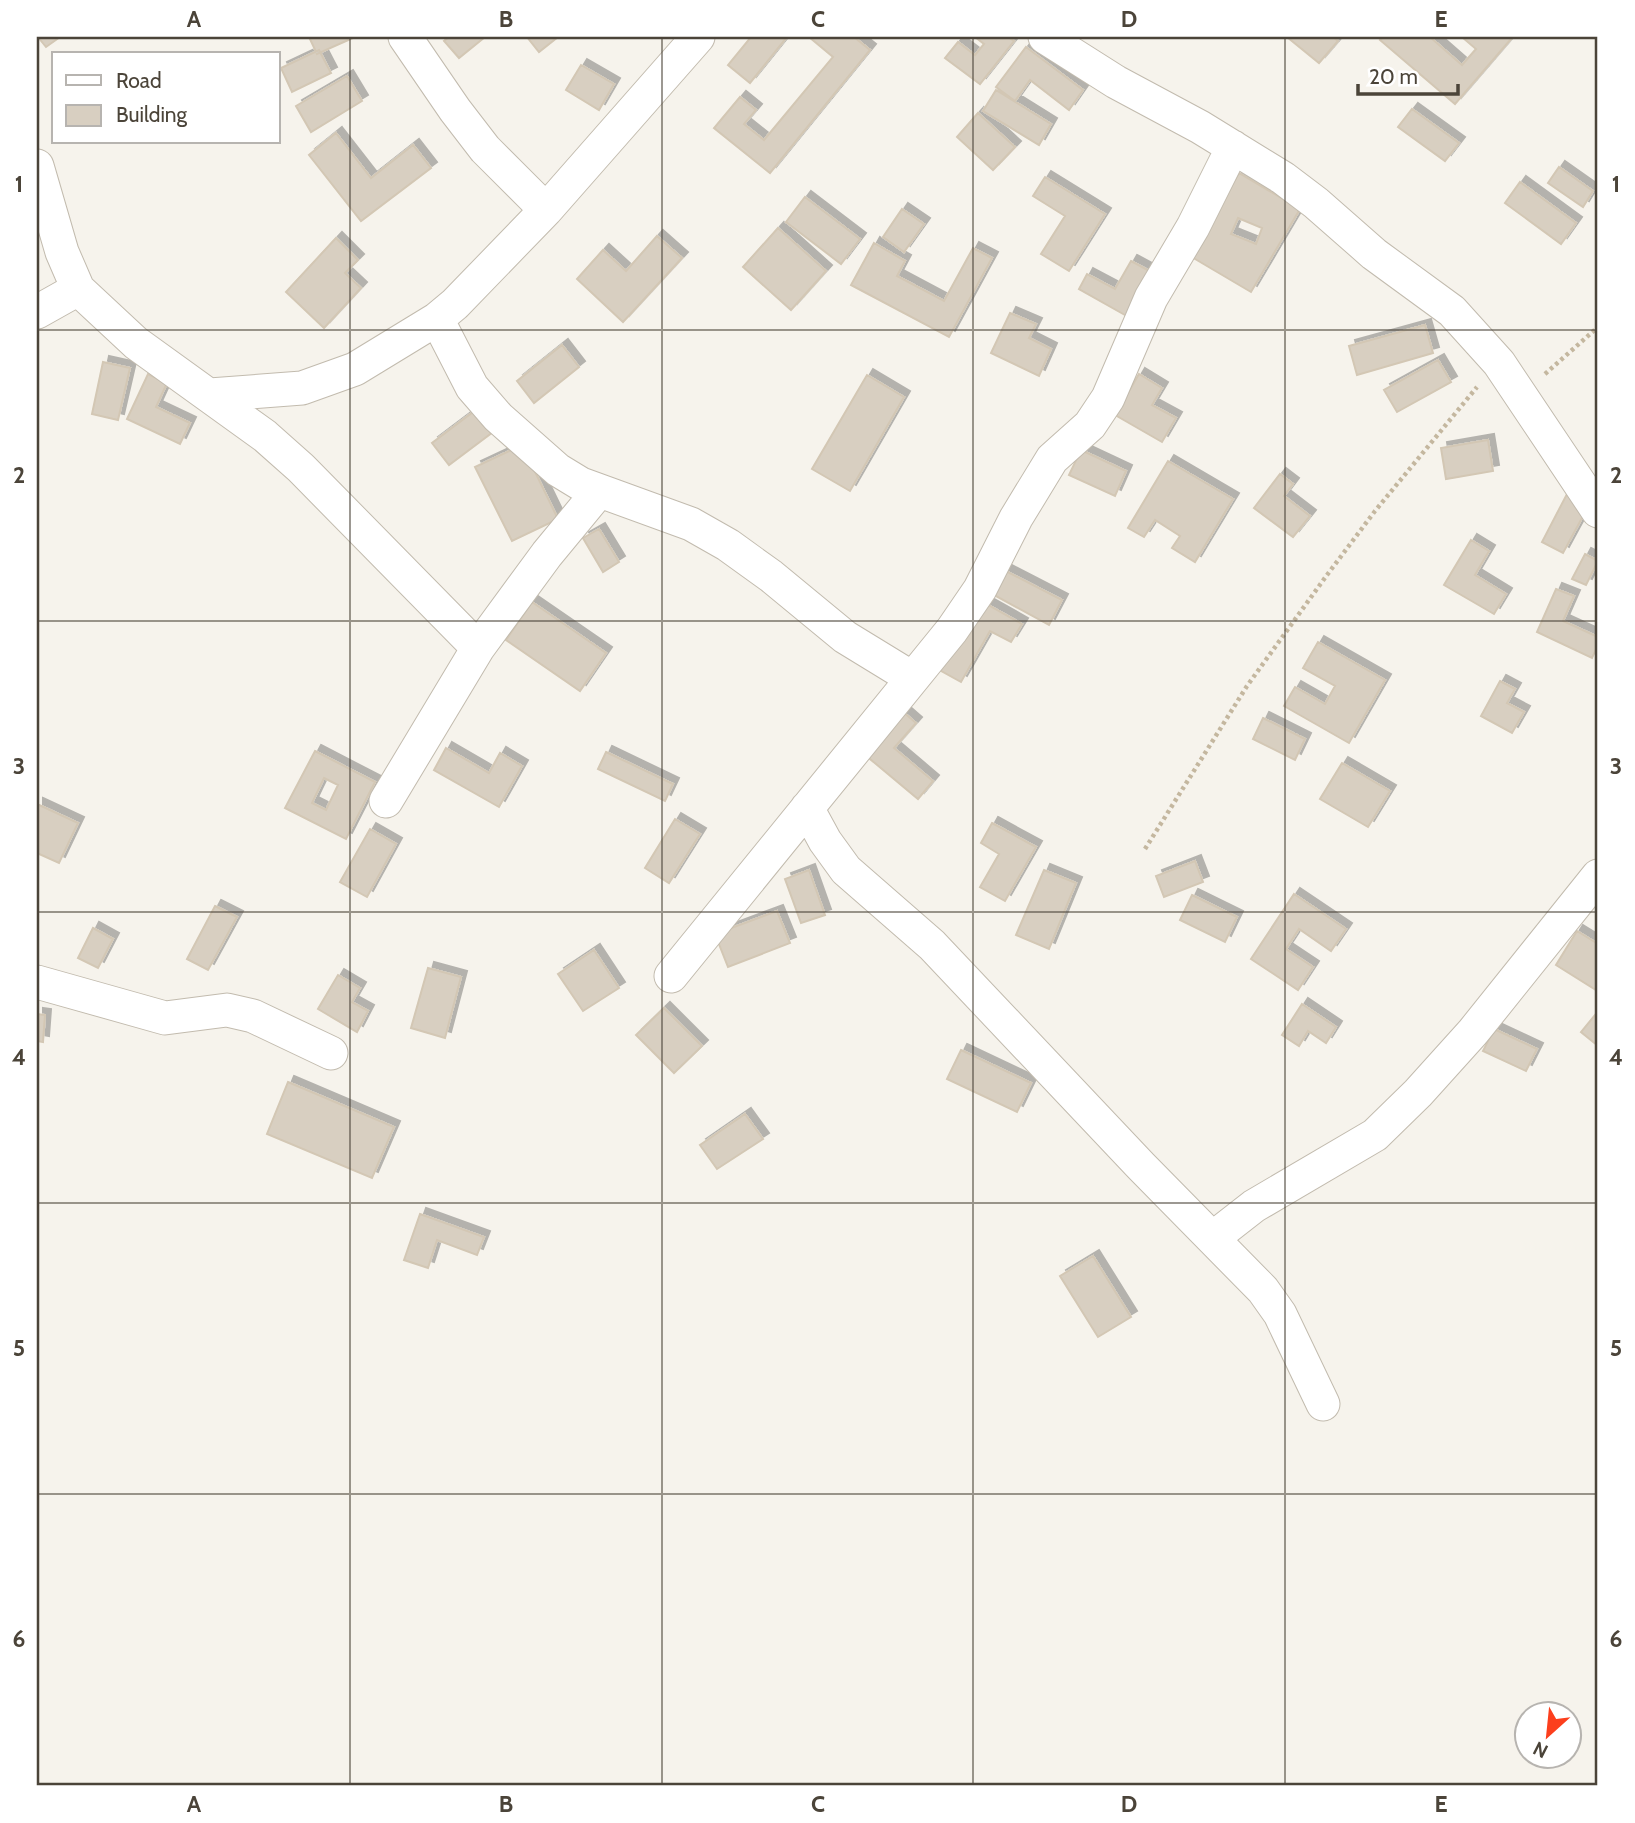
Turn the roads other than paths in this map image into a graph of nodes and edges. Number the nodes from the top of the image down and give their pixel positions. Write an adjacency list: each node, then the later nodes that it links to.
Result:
1 (405, 37): 6 (street)
2 (698, 37): 6 (street)
3 (1045, 37): 4 (street)
4 (1233, 147): 12 (street); 14 (street)
5 (37, 166): 7 (street)
6 (546, 210): 9 (street)
7 (78, 289): 8 (street); 10 (street)
8 (37, 312)
9 (438, 319): 10 (street); 11 (street)
10 (210, 395): 13 (street)
11 (599, 491): 13 (street); 14 (street)
12 (1598, 511)
13 (478, 648): 15 (street)
14 (912, 678): 16 (street)
15 (386, 801)
16 (807, 808): 18 (street); 21 (street)
17 (1598, 876): 21 (street)
18 (671, 976)
19 (37, 982): 20 (street)
20 (331, 1053)
21 (1213, 1238): 22 (street)
22 (1324, 1405)

